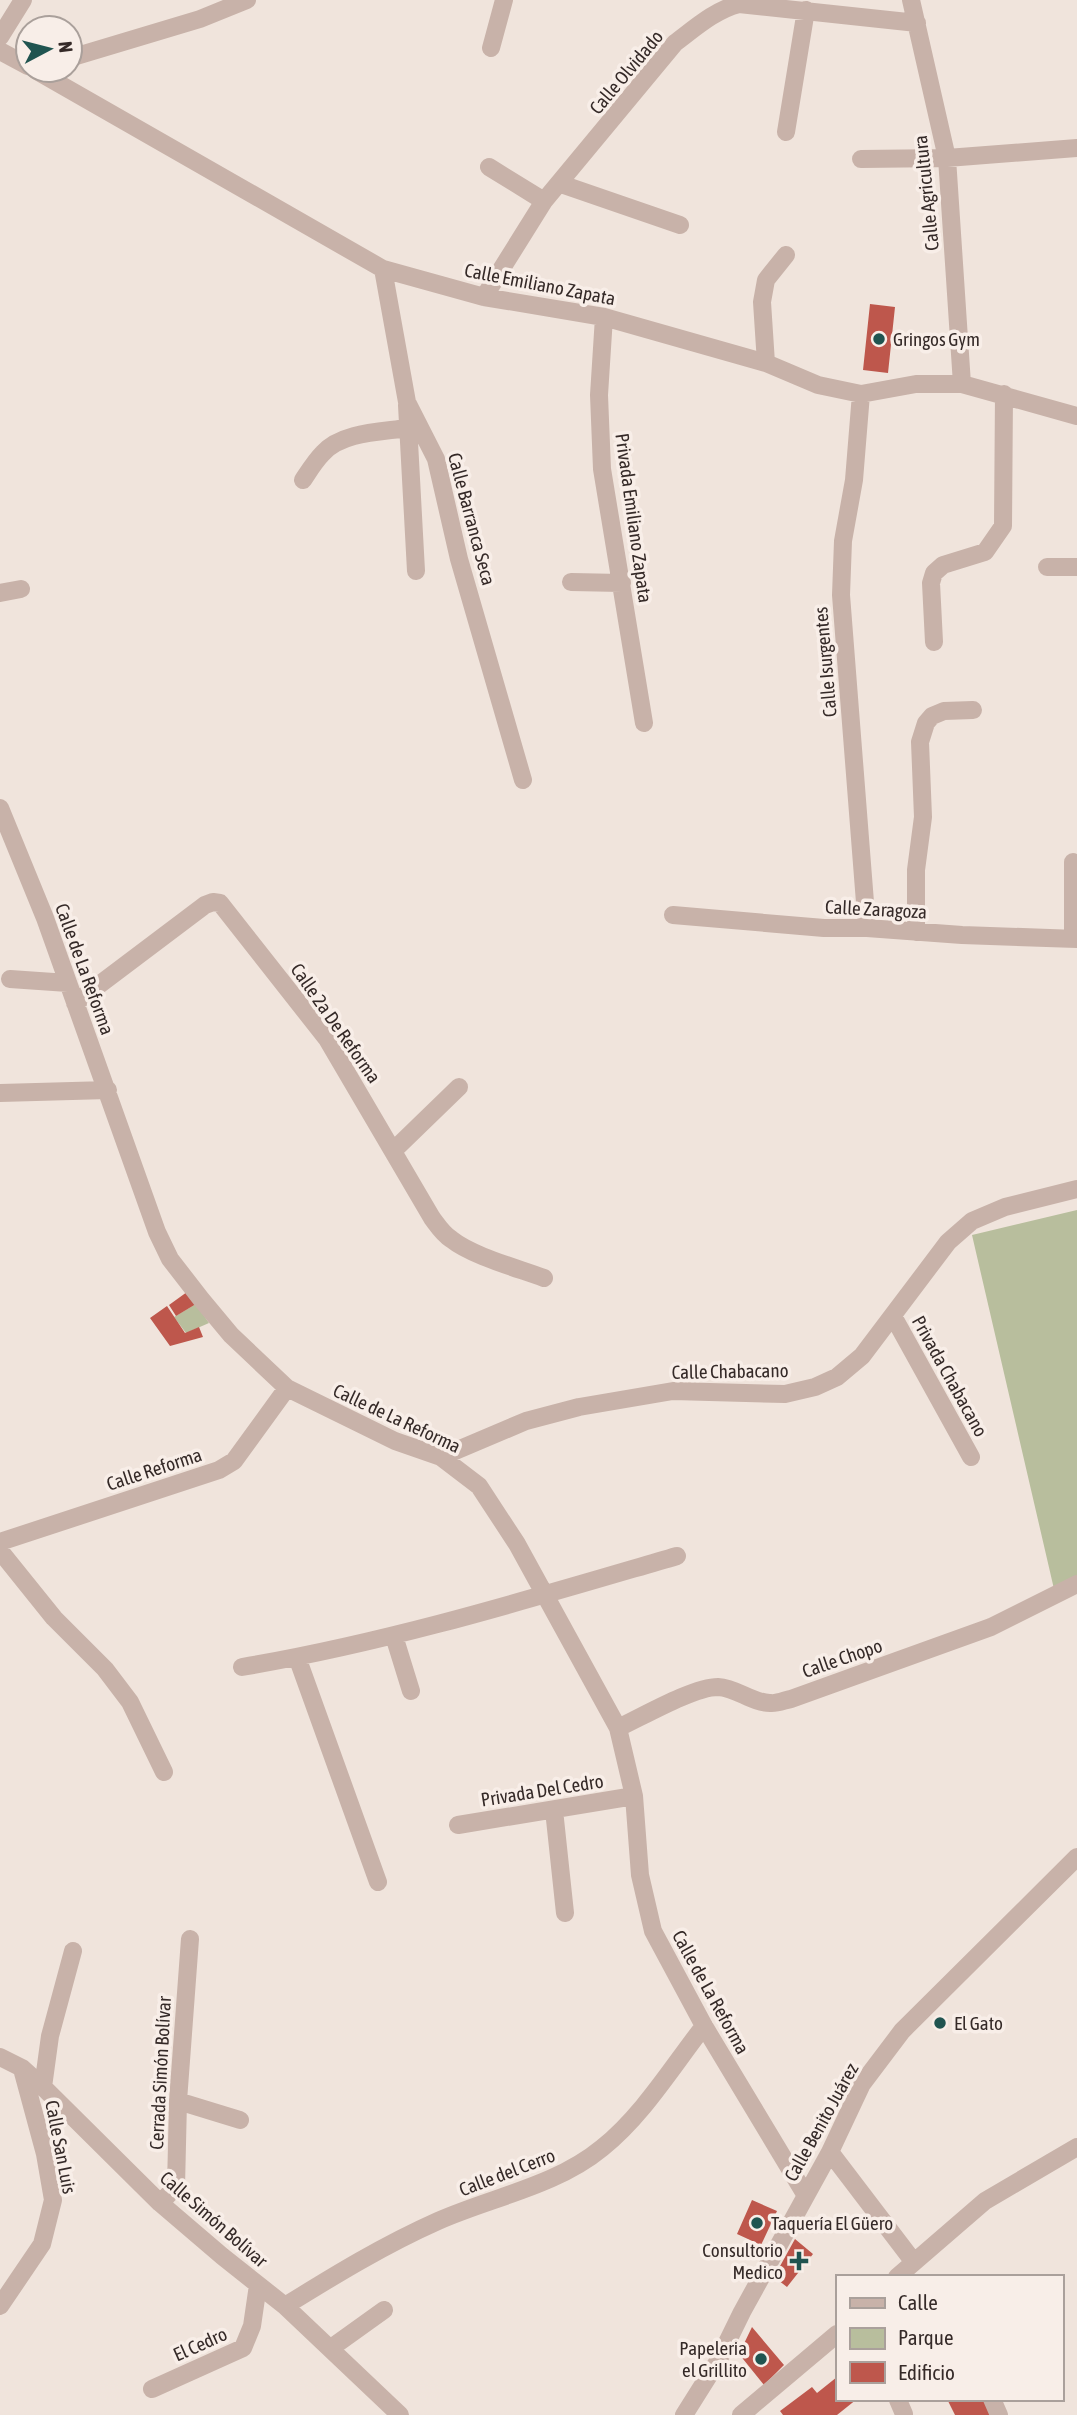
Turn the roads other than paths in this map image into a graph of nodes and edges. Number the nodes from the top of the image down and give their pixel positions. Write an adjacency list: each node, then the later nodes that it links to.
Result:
1 (23, 0): 8 (street)
2 (247, 0): 10 (street)
3 (504, 0): 9 (street)
4 (911, 0): 7 (street, Calle Agricultura)
5 (737, 2): 6 (street, Calle Olvidado); 17 (street, Calle Olvidado)
6 (806, 10): 7 (street, Calle Olvidado); 12 (street)
7 (916, 23): 14 (street, Calle Agricultura)
8 (0, 37)
9 (491, 48)
10 (84, 54)
11 (59, 84): 21 (street, Calle Emiliano Zapata)
12 (786, 132)
13 (1077, 148): 14 (street)
14 (947, 158): 15 (street); 25 (street, Calle Agricultura)
15 (861, 159)
16 (489, 167): 18 (street)
17 (561, 184): 18 (street, Calle Olvidado); 19 (street)
18 (544, 201): 22 (street, Calle Olvidado)
19 (680, 225)
20 (786, 255): 24 (street)
21 (383, 269): 22 (street, Calle Emiliano Zapata); 28 (street, Calle Barranca Seca)
22 (484, 296): 23 (street, Calle Emiliano Zapata)
23 (604, 317): 24 (street, Calle Emiliano Zapata); 36 (street, Privada Emiliano Zapata)
24 (766, 363): 26 (street, Calle Emiliano Zapata)
25 (962, 384): 26 (street, Calle Emiliano Zapata); 27 (street, Calle Emiliano Zapata)
26 (861, 394): 46 (street, Calle Isurgentes)
27 (1004, 394): 29 (street, Calle Emiliano Zapata); 39 (street)
28 (407, 402): 30 (street); 42 (street, Calle Barranca Seca)
29 (1077, 416)
30 (407, 428): 31 (street); 34 (street)
31 (303, 480)
32 (1077, 566): 33 (street)
33 (1047, 567)
34 (416, 571)
35 (571, 582): 36 (street)
36 (622, 583): 41 (street, Privada Emiliano Zapata)
37 (21, 589): 38 (street)
38 (0, 593)
39 (934, 642)
40 (973, 710): 47 (street)
41 (643, 723)
42 (523, 780)
43 (0, 808): 50 (street, Calle de La Reforma)
44 (1073, 862): 48 (street)
45 (673, 915): 46 (street, Calle Zaragoza)
46 (867, 928): 47 (street, Calle Zaragoza)
47 (916, 932): 48 (street, Calle Zaragoza)
48 (1075, 939)
49 (10, 979): 50 (street)
50 (68, 983): 51 (street, Calle de La Reforma)
51 (75, 1003): 53 (street, Calle de La Reforma); 55 (street, Calle 2a De Reforma)
52 (459, 1087): 55 (street)
53 (108, 1090): 54 (street); 59 (street, Calle de La Reforma)
54 (0, 1093)
55 (393, 1151): 57 (street, Calle 2a De Reforma)
56 (1077, 1189): 58 (street, Calle Chabacano)
57 (544, 1278)
58 (893, 1316): 60 (street, Calle Chabacano); 61 (street, Privada Chabacano)
59 (287, 1388): 60 (street, Calle de La Reforma); 62 (street, Calle Reforma)
60 (440, 1457): 66 (street, Calle de La Reforma)
61 (971, 1457)
62 (0, 1542)
63 (0, 1551): 72 (street)
64 (677, 1556): 66 (street)
65 (1077, 1584): 71 (street, Calle Chopo)
66 (544, 1594): 67 (street); 71 (street, Calle de La Reforma)
67 (394, 1636): 68 (street); 70 (street)
68 (297, 1657): 69 (street); 77 (street)
69 (242, 1667)
70 (411, 1691)
71 (618, 1728): 73 (street, Calle de La Reforma)
72 (164, 1772)
73 (634, 1796): 74 (street, Privada Del Cedro); 81 (street, Calle de La Reforma)
74 (554, 1810): 75 (street, Privada Del Cedro); 78 (street)
75 (457, 1825)
76 (1077, 1859): 88 (street, Calle Benito Juárez)
77 (378, 1882)
78 (565, 1913)
79 (190, 1939): 85 (street, Cerrada Simón Bolívar)
80 (73, 1951): 84 (street)
81 (704, 2026): 89 (street, Calle de La Reforma); 95 (street, Calle del Cerro)
82 (0, 2057): 83 (street, Calle Simón Bolívar)
83 (22, 2068): 84 (street, Calle Simón Bolívar); 94 (street, Calle San Luis)
84 (43, 2087): 90 (street, Calle Simón Bolívar)
85 (178, 2101): 86 (street); 90 (street, Cerrada Simón Bolívar)
86 (240, 2120)
87 (1077, 2147): 91 (street)
88 (830, 2152): 89 (street, Calle Benito Juárez); 91 (street)
89 (805, 2194): 101 (street, Calle Benito Juárez)
90 (160, 2203): 93 (street, Calle Simón Bolívar)
91 (913, 2261): 92 (street)
92 (899, 2275)
93 (258, 2284): 95 (street, Calle Simón Bolívar); 99 (street, El Cedro)
94 (2, 2301)
95 (285, 2305): 98 (street, Calle Simón Bolívar)
96 (384, 2310): 98 (street)
97 (836, 2335): 102 (street)
98 (331, 2348): 100 (street, Calle Simón Bolívar)
99 (152, 2389)
100 (400, 2415)
101 (684, 2415)
102 (741, 2415)

